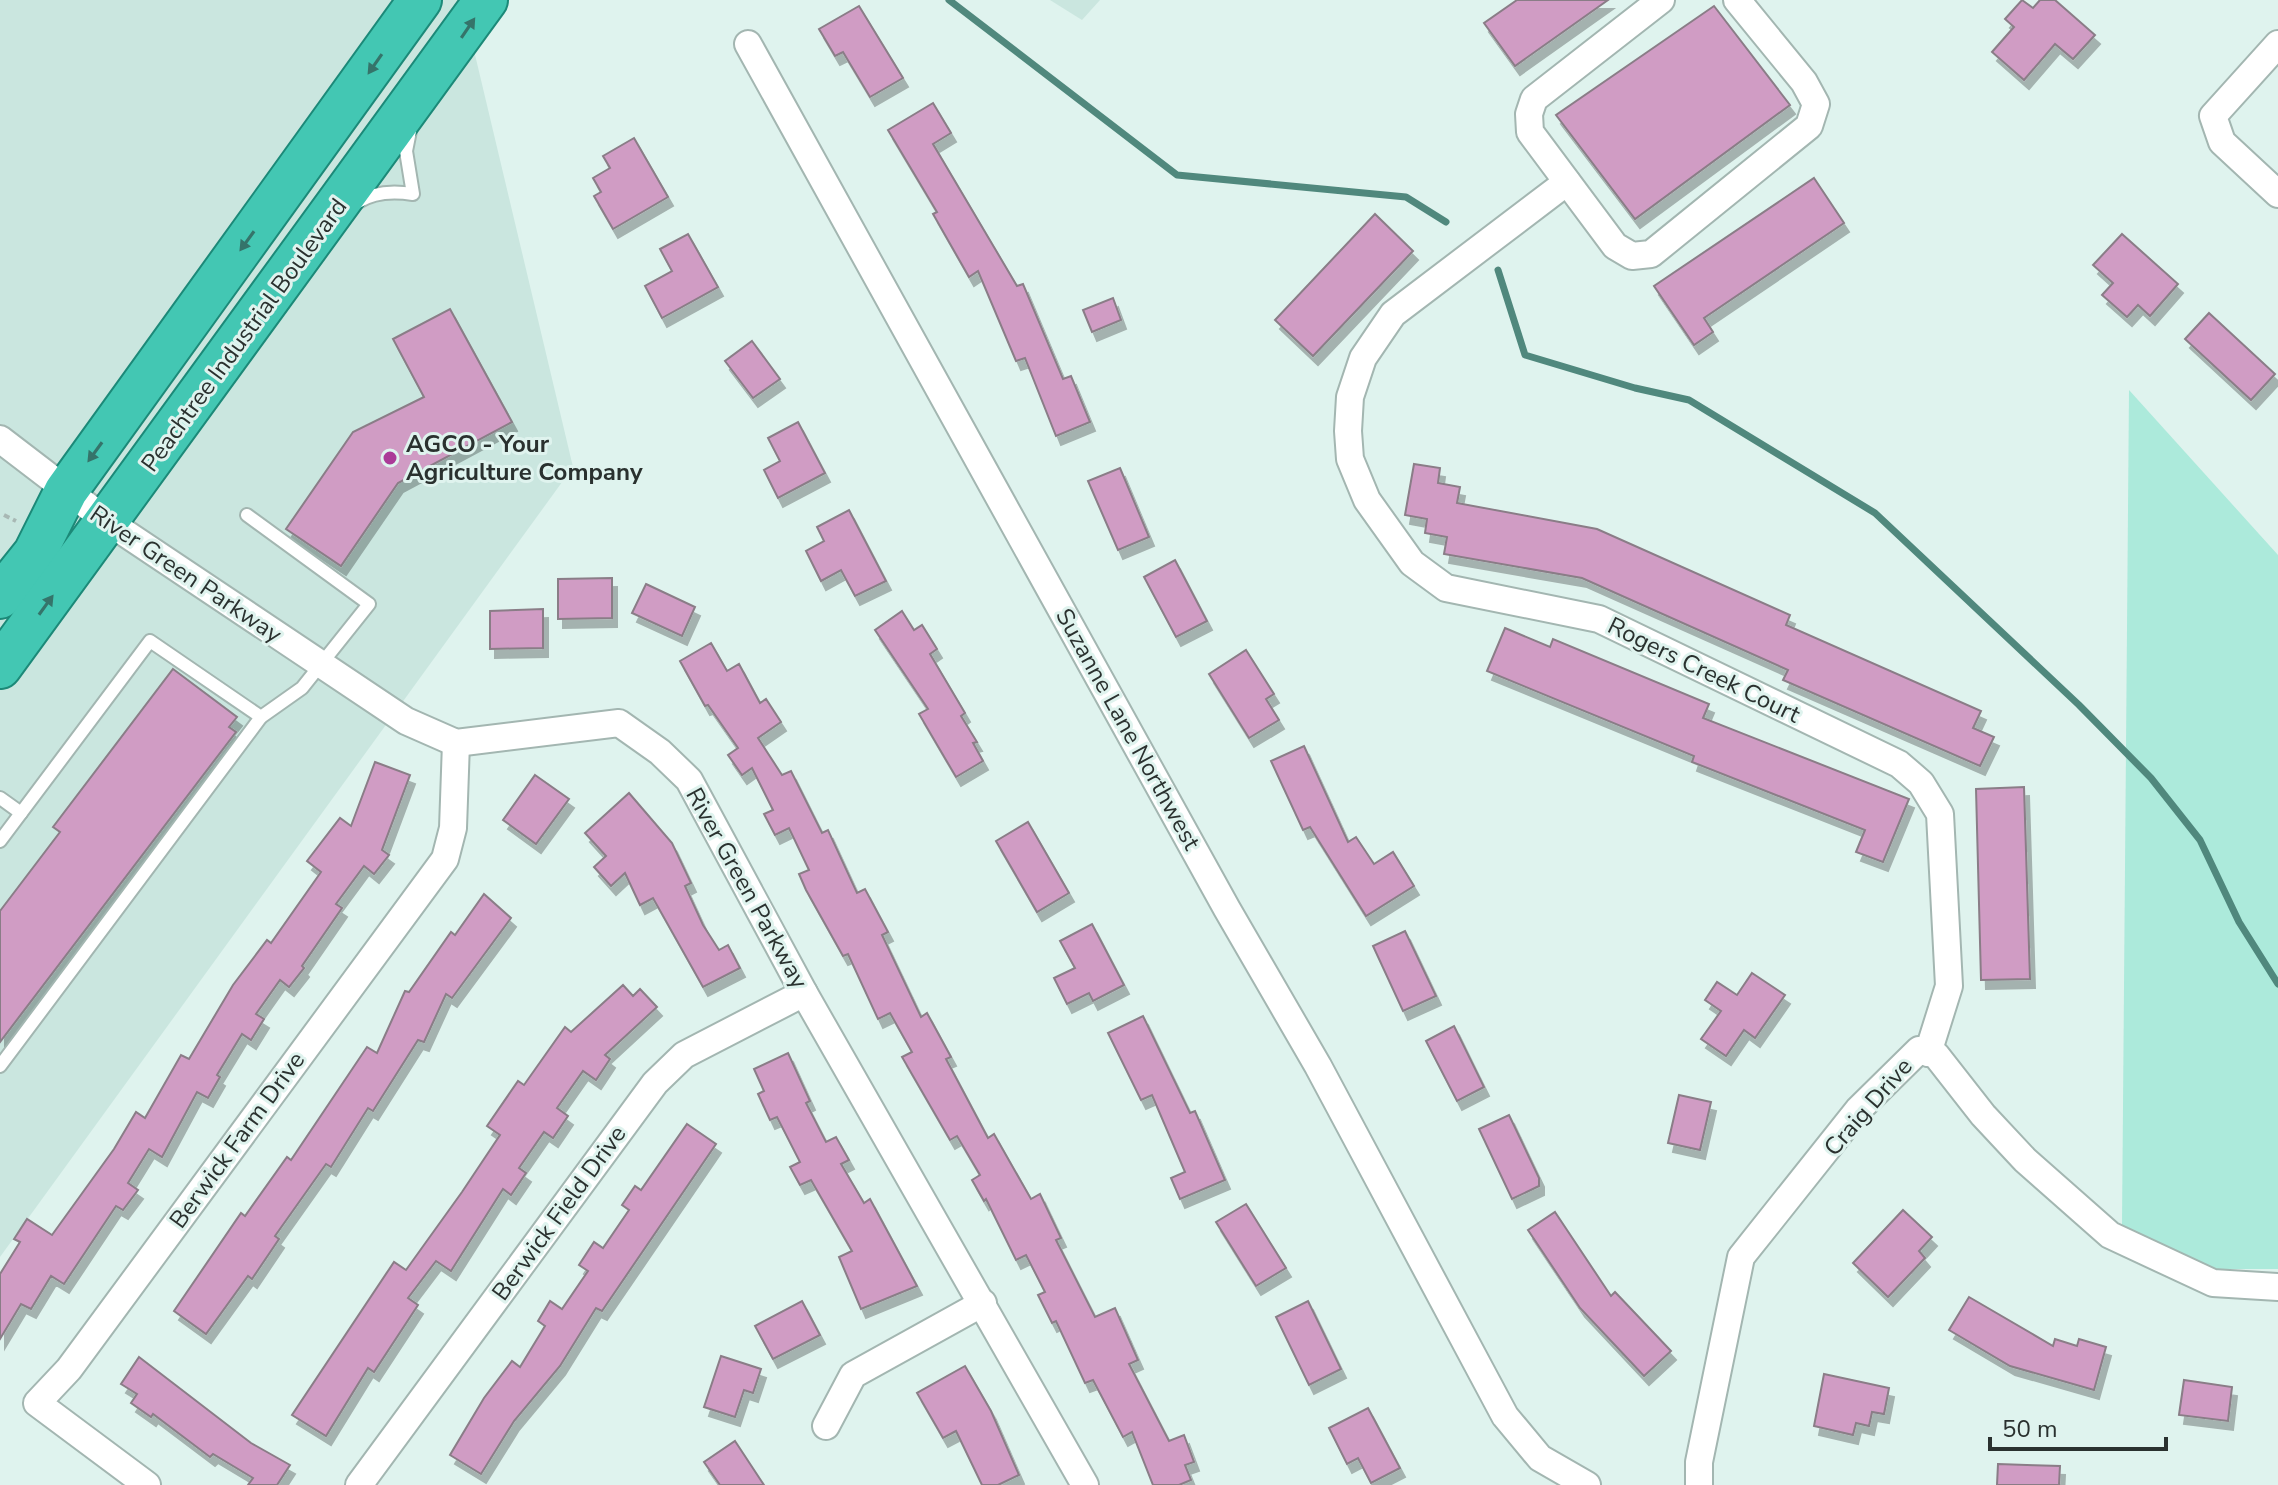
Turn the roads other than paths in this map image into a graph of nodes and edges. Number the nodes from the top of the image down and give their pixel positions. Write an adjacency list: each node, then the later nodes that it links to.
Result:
1 (420, 0): 10 (highway, one-way to 10)
2 (486, 0): 12 (highway, Peachtree Industrial Boulevard, one-way to 2)
3 (1661, 0): 7 (street)
4 (1737, 0): 7 (street)
5 (748, 44): 30 (street, Suzanne Lane Northwest)
6 (2278, 44): 8 (street)
7 (1567, 182): 22 (street, Rogers Creek Court)
8 (2278, 194)
9 (0, 439): 10 (street, River Green Parkway)
10 (66, 491): 12 (street, River Green Parkway); 13 (highway)
11 (247, 515): 14 (lane)
12 (107, 521): 14 (street, River Green Parkway); 15 (highway, Peachtree Industrial Boulevard, one-way to 12)
13 (0, 597)
14 (322, 666): 16 (lane); 17 (street, River Green Parkway)
15 (0, 667)
16 (261, 717): 19 (lane); 23 (lane)
17 (456, 743): 21 (street, River Green Parkway); 27 (street, Berwick Farm Drive)
18 (0, 798): 19 (lane)
19 (21, 813): 20 (lane)
20 (0, 841)
21 (804, 993): 25 (street, River Green Parkway); 28 (street, Berwick Field Drive)
22 (1928, 1053): 24 (street, Craig Drive); 31 (street, Craig Drive)
23 (0, 1066)
24 (2278, 1287)
25 (983, 1303): 26 (street); 29 (street, River Green Parkway)
26 (826, 1426)
27 (146, 1485)
28 (359, 1485)
29 (1085, 1485)
30 (1587, 1485)
31 (1699, 1485)

